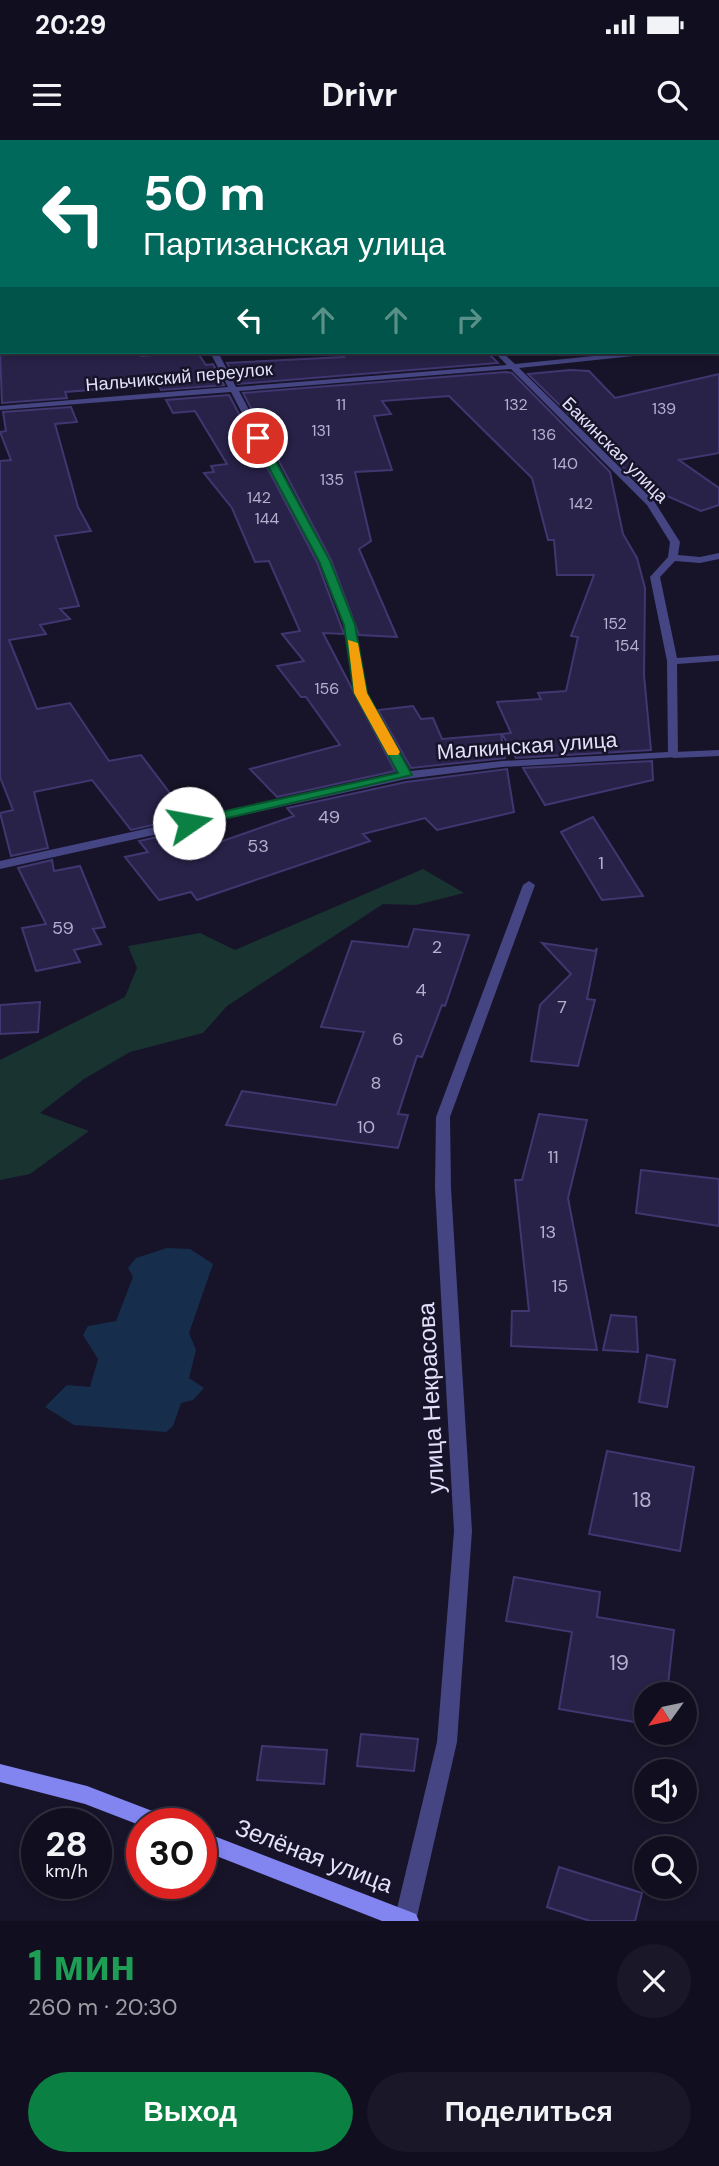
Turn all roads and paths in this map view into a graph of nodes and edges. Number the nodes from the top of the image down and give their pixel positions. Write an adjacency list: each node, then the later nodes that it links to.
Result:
1 (215, 354): 5 (street)
2 (500, 354): 4 (street, Бакинская улица)
3 (634, 354): 4 (street, Нальчикский переулок)
4 (510, 367): 5 (street, Нальчикский переулок); 8 (street, Бакинская улица)
5 (232, 389): 6 (street, Нальчикский переулок); 13 (street)
6 (0, 408)
7 (719, 556): 8 (street)
8 (673, 558): 10 (street)
9 (719, 658): 10 (street)
10 (672, 661): 12 (street)
11 (719, 753): 12 (street, Малкинская улица)
12 (674, 755): 13 (street, Малкинская улица)
13 (406, 775): 14 (street, Малкинская улица)
14 (0, 865)
15 (529, 885): 19 (street, улица Некрасова)
16 (0, 1773): 17 (street)
17 (126, 1810)
18 (217, 1846): 19 (street, Зелёная улица)
19 (406, 1921)

